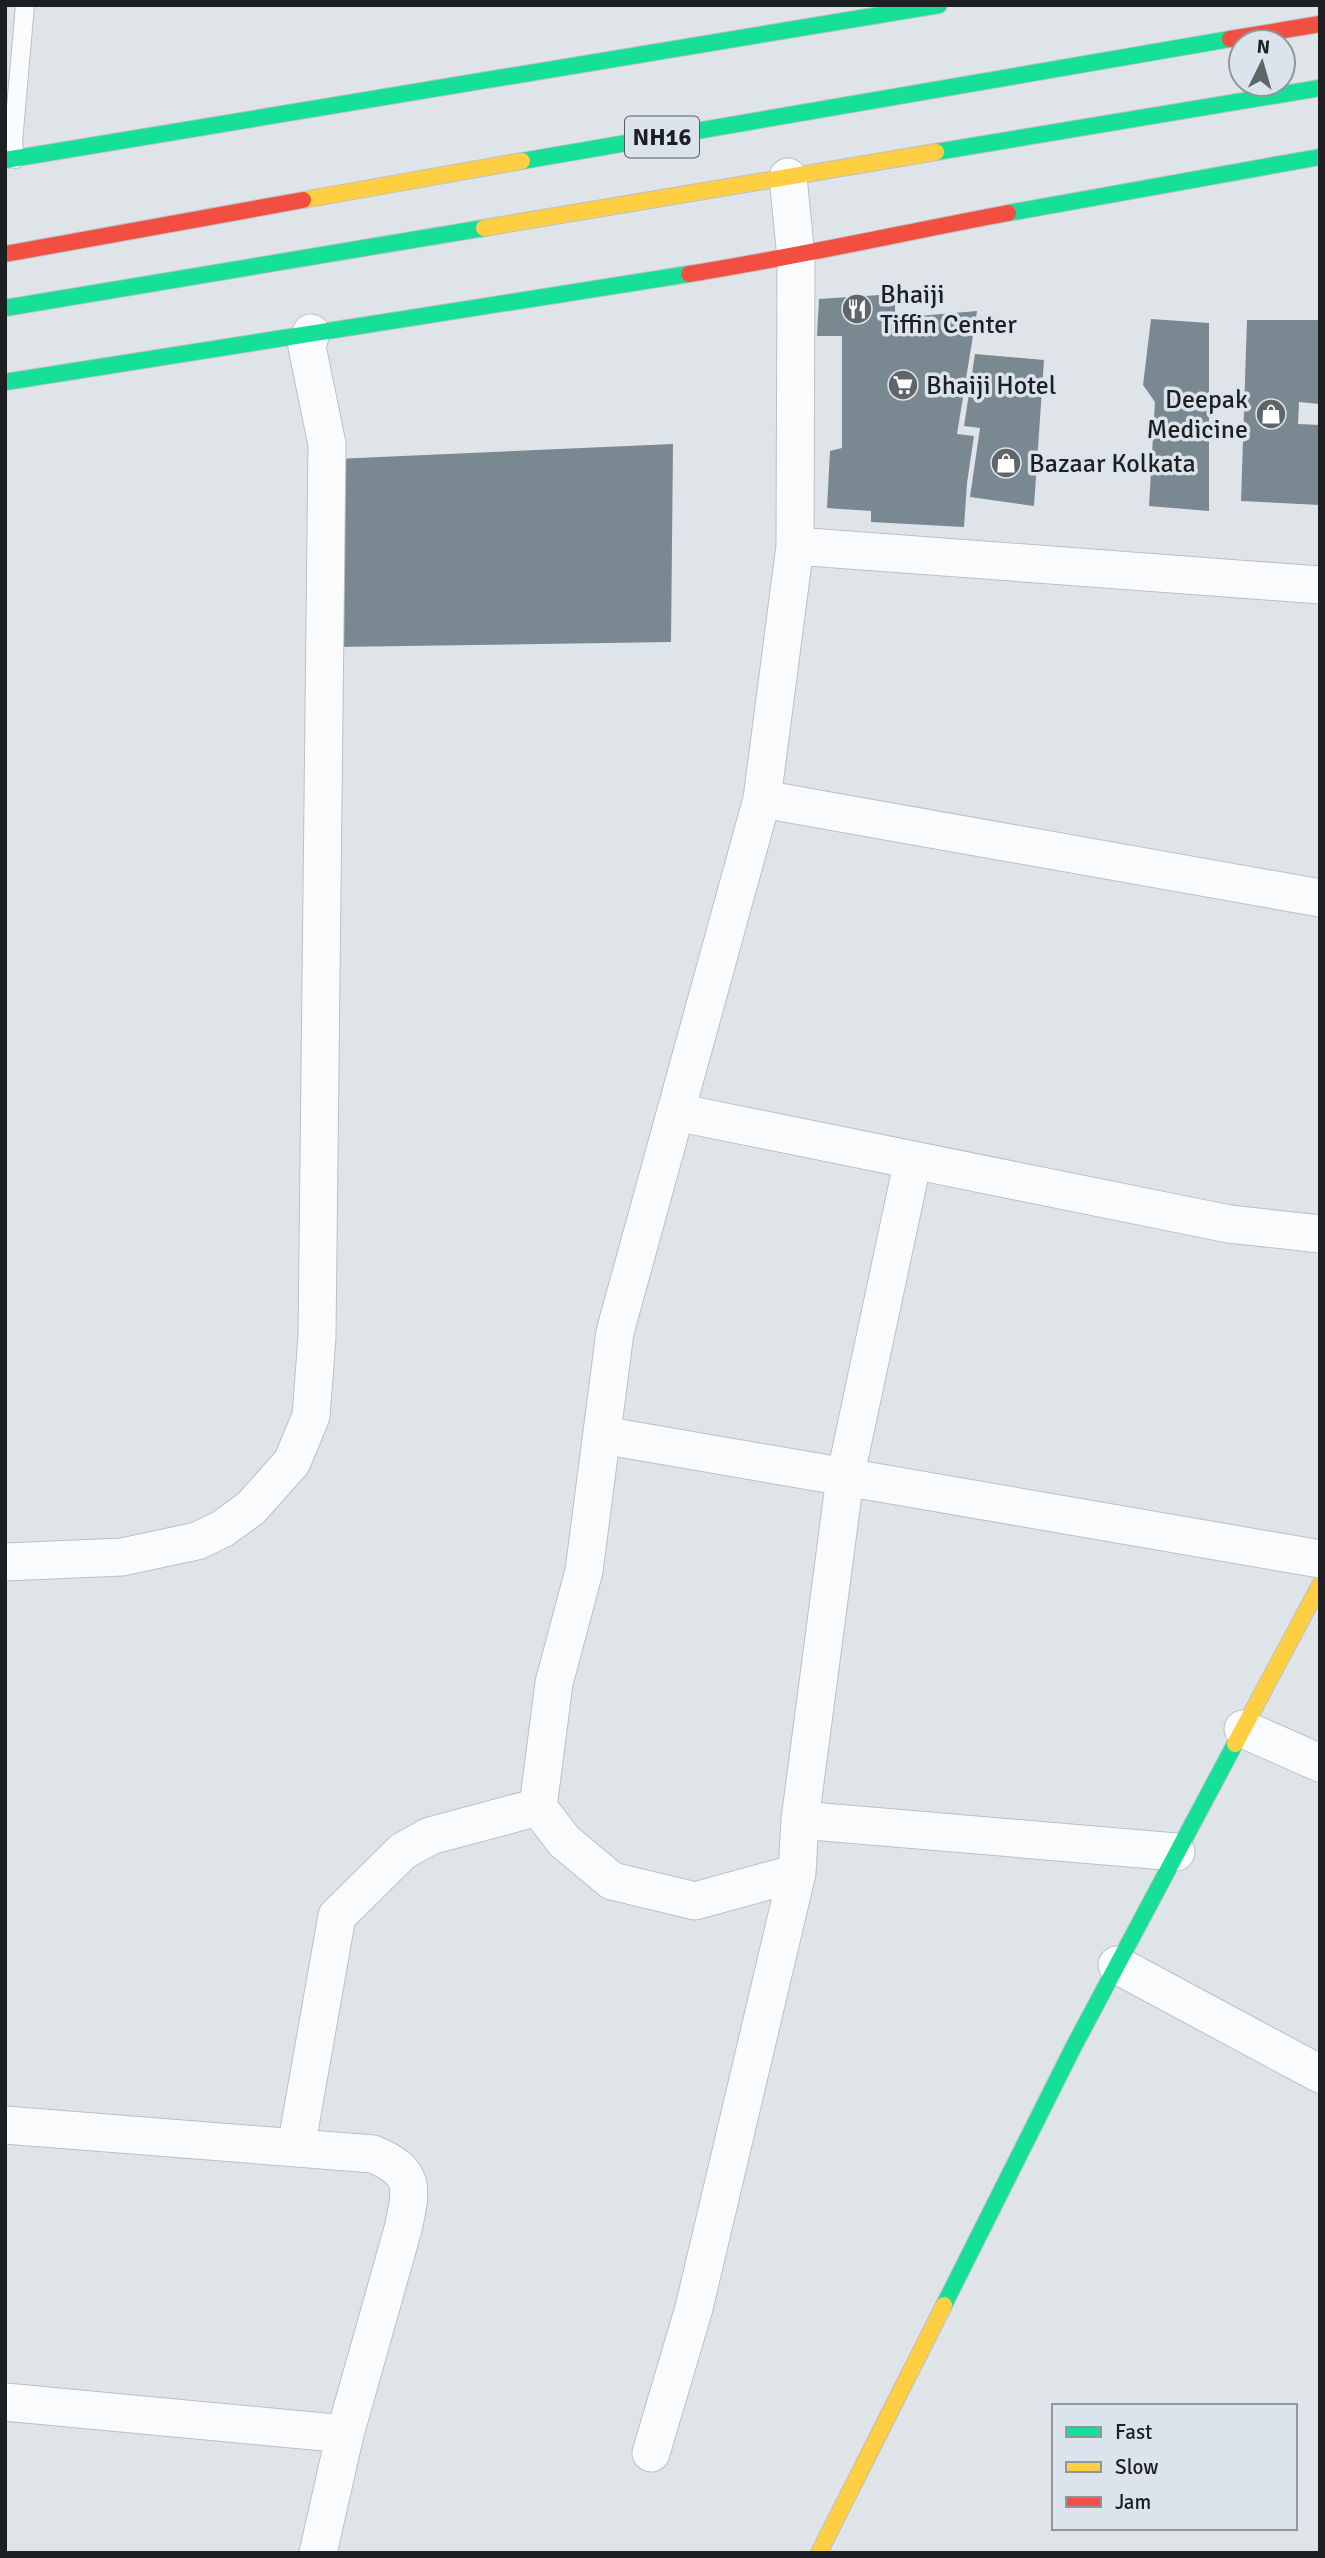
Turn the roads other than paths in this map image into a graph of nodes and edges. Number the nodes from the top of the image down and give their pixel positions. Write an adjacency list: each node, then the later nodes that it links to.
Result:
1 (25, 5): 6 (lane)
2 (939, 5): 3 (main road)
3 (864, 11): 6 (main road)
4 (1320, 24): 9 (main road, NH16)
5 (1320, 88): 8 (main road, NH16)
6 (10, 149)
7 (1320, 157): 10 (main road)
8 (788, 177): 10 (street); 11 (main road, NH16)
9 (5, 254)
10 (796, 257): 12 (main road); 14 (street)
11 (5, 308)
12 (311, 333): 13 (main road); 24 (street)
13 (5, 382)
14 (795, 546): 15 (street); 16 (street)
15 (1320, 585)
16 (762, 799): 17 (street); 18 (street)
17 (1320, 898)
18 (677, 1112): 19 (street); 21 (street)
19 (913, 1160): 20 (street); 22 (street)
20 (1320, 1234)
21 (602, 1436): 22 (street); 28 (street)
22 (845, 1478): 23 (street); 29 (street)
23 (1320, 1559)
24 (5, 1562)
25 (1320, 1585): 26 (main road)
26 (1243, 1729): 27 (street); 30 (main road)
27 (1320, 1763)
28 (538, 1807): 31 (street); 35 (street)
29 (800, 1820): 30 (street); 31 (street)
30 (1176, 1852): 32 (main road)
31 (797, 1873): 38 (street)
32 (1117, 1965): 33 (street); 40 (main road)
33 (1320, 2074)
34 (5, 2125): 35 (street)
35 (296, 2148): 37 (street)
36 (5, 2402): 37 (street)
37 (345, 2434): 39 (street)
38 (651, 2453)
39 (318, 2553)
40 (819, 2553)

